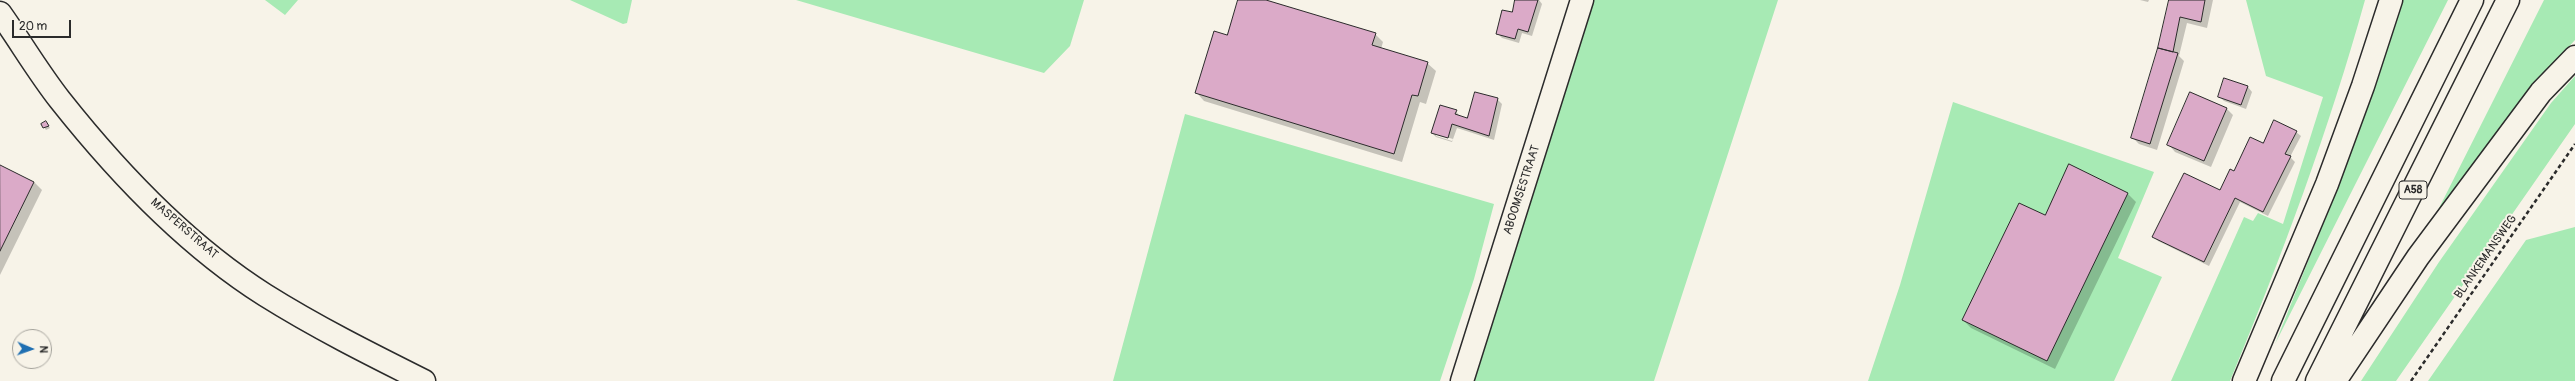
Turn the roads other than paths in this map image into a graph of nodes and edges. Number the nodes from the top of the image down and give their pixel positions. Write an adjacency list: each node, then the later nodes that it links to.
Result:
1 (1582, 0): 8 (main road, ABOOMSESTRAAT)
2 (2391, 0): 9 (main road)
3 (2472, 0): 10 (main road, A58)
4 (2508, 0): 11 (main road, A58)
5 (0, 13): 7 (main road, MASPERSTRAAT)
6 (2575, 57): 12 (main road)
7 (424, 381)
8 (1462, 381)
9 (2244, 381)
10 (2283, 381)
11 (2317, 381)
12 (2335, 381)

